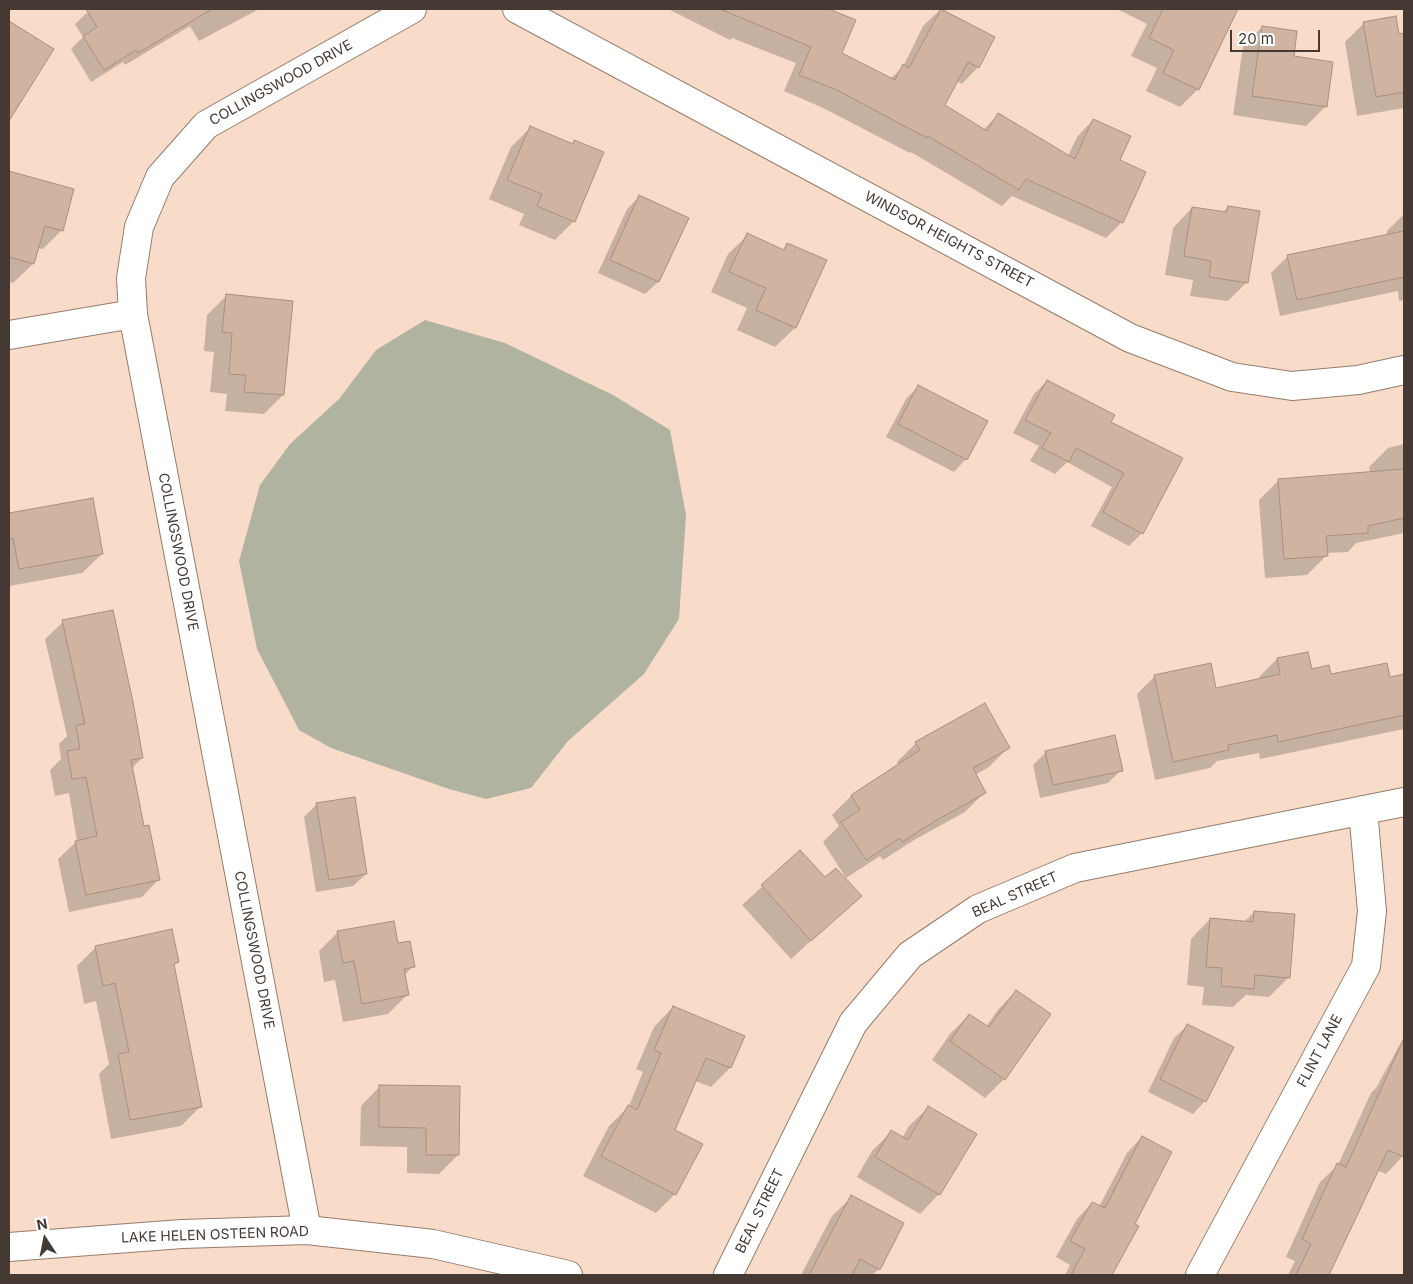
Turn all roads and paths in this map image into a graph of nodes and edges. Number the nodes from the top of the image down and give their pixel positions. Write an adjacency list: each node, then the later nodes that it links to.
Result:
1 (412, 9): 3 (street, COLLINGSWOOD DRIVE)
2 (517, 9): 5 (street, WINDSOR HEIGHTS STREET)
3 (133, 314): 4 (street); 8 (street, COLLINGSWOOD DRIVE)
4 (9, 335)
5 (1404, 370)
6 (1404, 802): 7 (street, BEAL STREET)
7 (1363, 810): 11 (street, BEAL STREET); 12 (street, FLINT LANE)
8 (307, 1230): 9 (street, LAKE HELEN OSTEEN ROAD); 10 (street, LAKE HELEN OSTEEN ROAD)
9 (9, 1247)
10 (568, 1275)
11 (728, 1275)
12 (1200, 1275)

